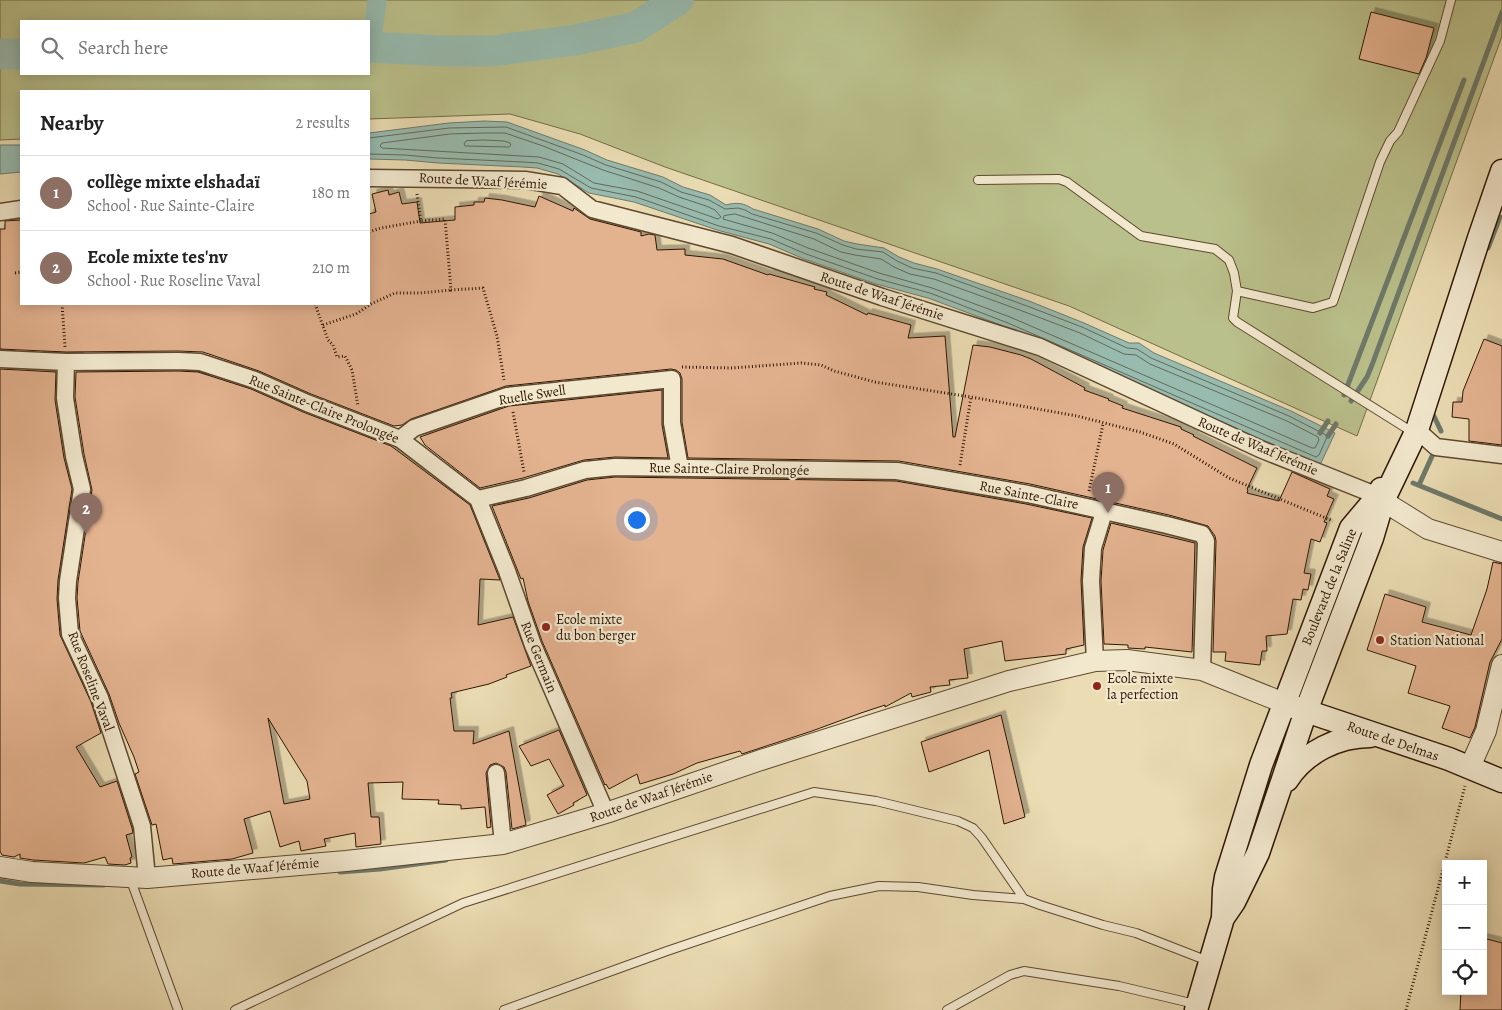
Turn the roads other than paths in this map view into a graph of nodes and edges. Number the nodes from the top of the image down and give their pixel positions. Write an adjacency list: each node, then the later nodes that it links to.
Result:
1 (1451, 0): 8 (lane)
2 (1502, 154): 11 (main road, Boulevard de la Saline)
3 (1502, 171): 11 (main road, Boulevard de la Saline)
4 (370, 178): 17 (street, Route de Waaf Jérémie)
5 (978, 180): 8 (lane)
6 (20, 209): 7 (street)
7 (0, 212)
8 (1237, 291): 11 (lane)
9 (0, 359): 10 (street, Rue Sainte-Claire Prolongée)
10 (66, 362): 12 (street, Rue Sainte-Claire Prolongée); 33 (street, Rue Roseline Vaval)
11 (1411, 429): 13 (street); 17 (main road, Boulevard de la Saline)
12 (400, 438): 14 (street, Ruelle Swell); 16 (street, Rue Sainte-Claire Prolongée)
13 (1502, 455)
14 (680, 468): 15 (street, Rue Sainte-Claire Prolongée); 16 (street, Rue Sainte-Claire Prolongée)
15 (897, 471): 18 (street, Rue Sainte-Claire)
16 (478, 499): 30 (street, Rue Germain)
17 (1380, 499): 19 (street); 23 (main road, Boulevard de la Saline); 24 (main road, Boulevard de la Saline)
18 (1104, 512): 20 (street); 22 (street, Rue Sainte-Claire)
19 (1502, 552)
20 (1095, 661): 22 (street, Route de Waaf Jérémie); 30 (street, Route de Waaf Jérémie)
21 (1502, 665): 26 (street)
22 (1202, 670): 23 (street, Route de Waaf Jérémie)
23 (1284, 703): 24 (main road, Route de Delmas); 35 (main road, Boulevard de la Saline)
24 (1306, 711): 25 (main road, Route de Delmas); 29 (main road, Boulevard de la Saline)
25 (1379, 736): 26 (main road, Route de Delmas); 29 (main road)
26 (1470, 767): 28 (main road, Route de Delmas)
27 (496, 773): 31 (street)
28 (1502, 781)
29 (1280, 789): 35 (main road, Boulevard de la Saline)
30 (606, 813): 31 (street, Route de Waaf Jérémie)
31 (503, 844): 33 (street, Route de Waaf Jérémie)
32 (0, 867): 33 (street, Route de Waaf Jérémie)
33 (138, 877): 38 (lane)
34 (1024, 899): 36 (lane); 39 (lane); 40 (lane)
35 (1223, 918): 36 (main road, Boulevard de la Saline)
36 (1210, 962): 37 (main road, Boulevard de la Saline)
37 (1196, 1007): 41 (lane)
38 (178, 1010)
39 (235, 1010)
40 (504, 1010)
41 (948, 1010)

